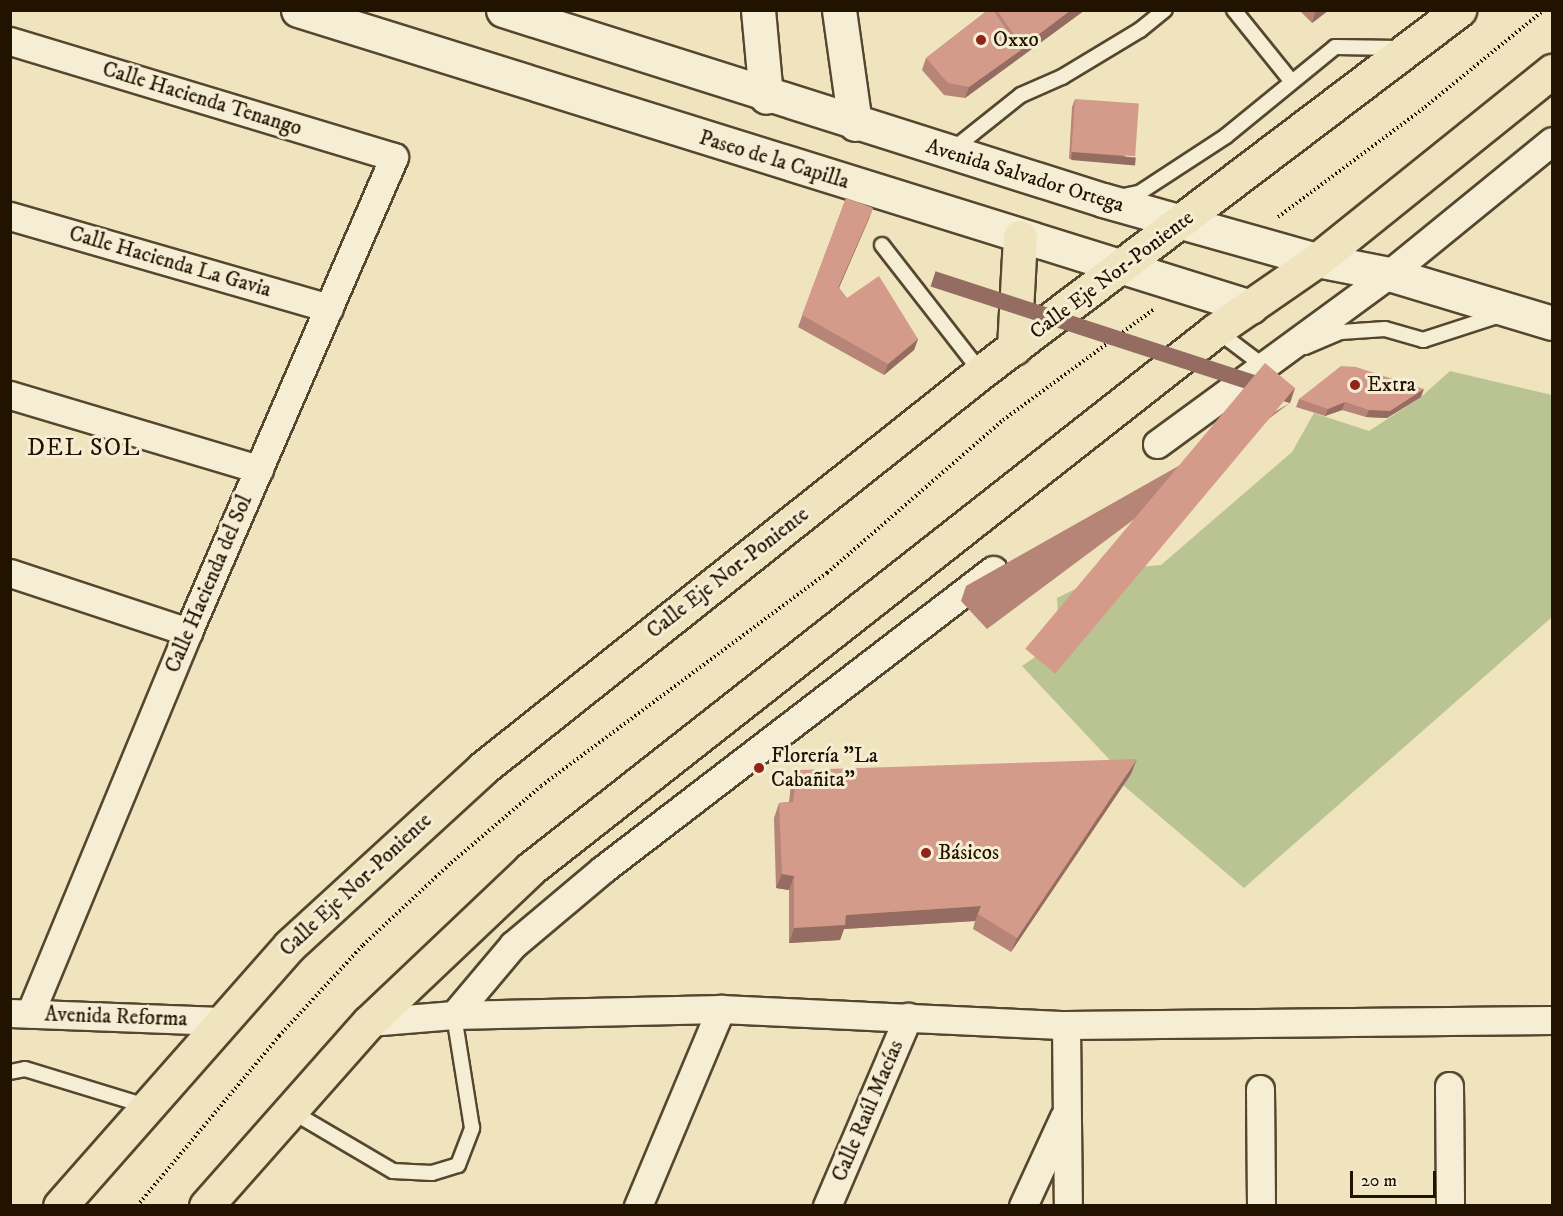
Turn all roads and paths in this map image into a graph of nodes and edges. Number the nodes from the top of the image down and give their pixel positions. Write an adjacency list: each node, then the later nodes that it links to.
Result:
1 (298, 10): 21 (main road, Paseo de la Capilla)
2 (503, 10): 13 (main road, Avenida Salvador Ortega)
3 (758, 10): 13 (main road)
4 (1165, 10): 16 (lane)
5 (1234, 10): 12 (lane)
6 (1459, 10): 10 (main road, Calle Eje Nor-Poniente)
7 (1544, 10): 22 (path)
8 (841, 11): 14 (main road)
9 (10, 41): 17 (street, Calle Hacienda Tenango)
10 (1411, 48): 12 (lane); 20 (main road, Calle Eje Nor-Poniente)
11 (1552, 70): 24 (main road)
12 (1292, 82): 18 (lane)
13 (766, 96): 14 (main road, Avenida Salvador Ortega)
14 (855, 124): 16 (main road, Avenida Salvador Ortega)
15 (1552, 141): 26 (street)
16 (948, 154): 18 (main road, Avenida Salvador Ortega)
17 (394, 157): 29 (street, Calle Hacienda del Sol)
18 (1103, 200): 20 (main road, Avenida Salvador Ortega)
19 (10, 216): 29 (street, Calle Hacienda La Gavia)
20 (1183, 223): 22 (main road, Avenida Salvador Ortega); 25 (main road, Calle Eje Nor-Poniente)
21 (1020, 237): 25 (main road, Paseo de la Capilla); 33 (main road)
22 (1247, 241): 24 (main road, Avenida Salvador Ortega)
23 (882, 245): 35 (lane)
24 (1317, 260): 26 (main road, Avenida Salvador Ortega); 28 (main road)
25 (1122, 269): 27 (main road, Paseo de la Capilla); 33 (main road, Calle Eje Nor-Poniente)
26 (1389, 274): 30 (main road, Avenida Salvador Ortega); 34 (street)
27 (1182, 287): 28 (main road, Paseo de la Capilla); 58 (path)
28 (1251, 307): 32 (main road)
29 (329, 308): 38 (street, Calle Hacienda del Sol)
30 (1511, 311): 31 (main road, Avenida Salvador Ortega); 34 (lane)
31 (1552, 323)
32 (1216, 330): 34 (lane); 48 (main road)
33 (1014, 348): 35 (main road, Calle Eje Nor-Poniente)
34 (1260, 364): 37 (street)
35 (981, 372): 47 (main road, Calle Eje Nor-Poniente)
36 (10, 395): 38 (street)
37 (1139, 458)
38 (259, 469): 41 (street, Calle Hacienda del Sol)
39 (1018, 551): 44 (street)
40 (10, 573): 41 (street)
41 (188, 632): 43 (street, Calle Hacienda del Sol)
42 (721, 1010): 44 (street); 45 (street); 59 (street)
43 (20, 1013): 47 (street, Avenida Reforma)
44 (454, 1015): 48 (street); 55 (lane)
45 (908, 1017): 49 (street); 60 (street, Calle Raúl Macías)
46 (1552, 1020): 49 (street)
47 (221, 1021): 53 (main road, Calle Eje Nor-Poniente)
48 (369, 1022): 55 (main road)
49 (1066, 1025): 54 (street)
50 (10, 1072): 53 (lane)
51 (1449, 1086): 64 (street)
52 (1260, 1089): 63 (street)
53 (146, 1106): 57 (main road, Calle Eje Nor-Poniente)
54 (1067, 1110): 61 (street); 62 (street)
55 (291, 1111): 56 (main road)
56 (209, 1205)
57 (60, 1206)
58 (137, 1206)
59 (638, 1206)
60 (827, 1206)
61 (1023, 1206)
62 (1068, 1206)
63 (1262, 1206)
64 (1450, 1206)

